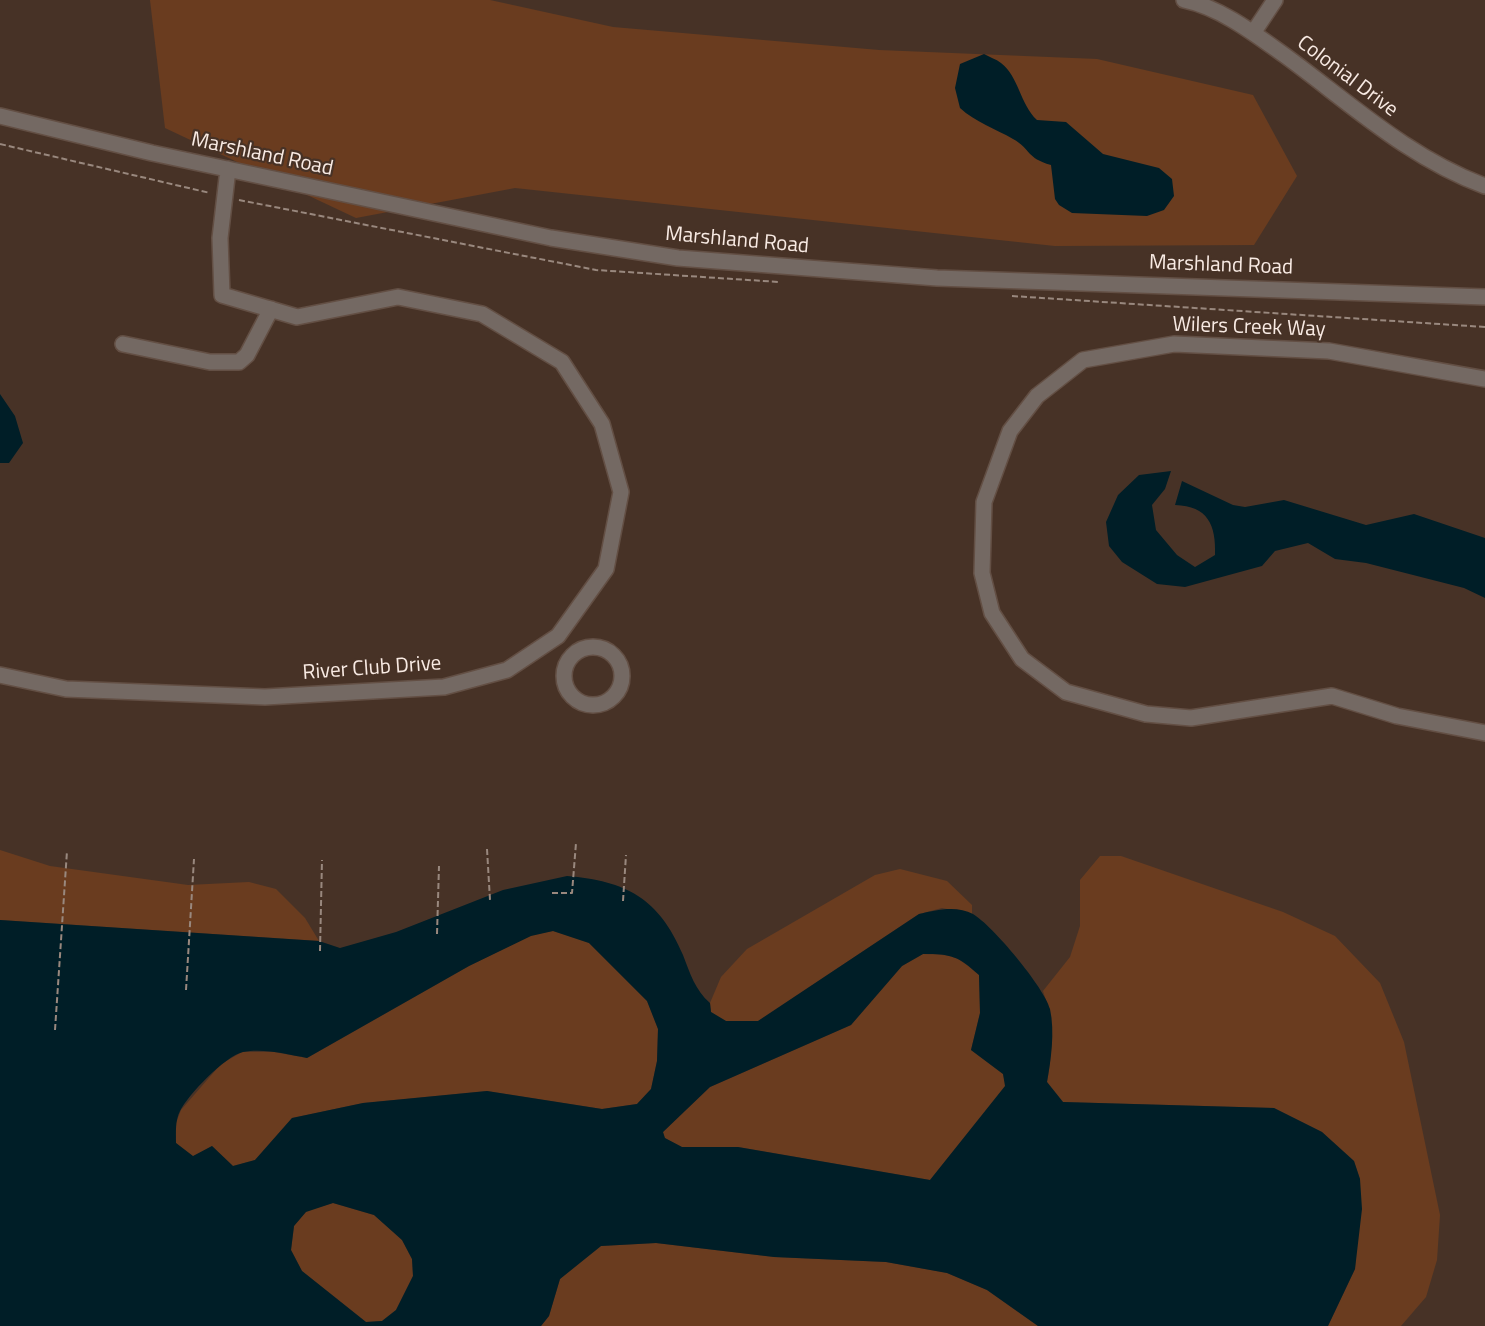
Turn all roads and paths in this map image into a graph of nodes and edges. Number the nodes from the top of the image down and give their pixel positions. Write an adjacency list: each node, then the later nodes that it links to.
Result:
1 (1275, 0): 3 (street)
2 (1192, 1): 3 (street, Colonial Drive)
3 (1253, 33): 6 (street, Colonial Drive)
4 (0, 116): 5 (street, Marshland Road)
5 (228, 169): 7 (street, Marshland Road); 8 (street, River Club Drive)
6 (1485, 186)
7 (1485, 297)
8 (271, 309): 9 (street); 11 (street, River Club Drive)
9 (123, 344)
10 (1485, 379): 14 (street, Wilers Creek Way)
11 (558, 636): 12 (street); 13 (street, River Club Drive)
12 (573, 652)
13 (0, 675)
14 (1485, 733)
15 (576, 843): 22 (path)
16 (488, 849): 23 (path)
17 (68, 851): 28 (path)
18 (626, 855): 24 (path)
19 (194, 859): 27 (path)
20 (322, 860): 26 (path)
21 (439, 866): 25 (path)
22 (552, 893)
23 (490, 900)
24 (623, 901)
25 (437, 934)
26 (320, 951)
27 (186, 990)
28 (55, 1030)

